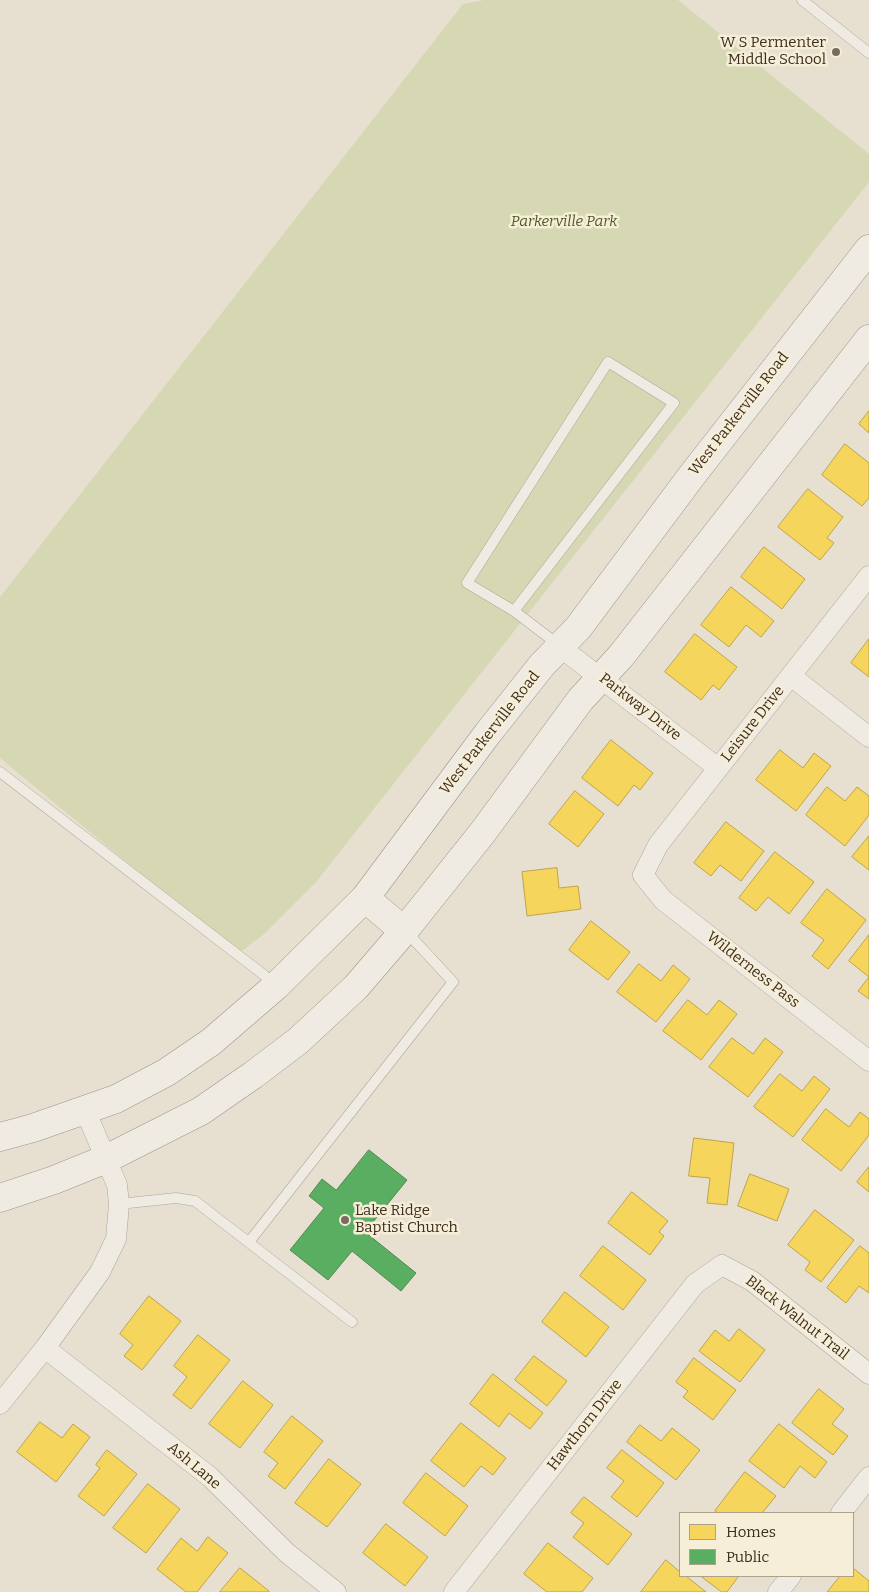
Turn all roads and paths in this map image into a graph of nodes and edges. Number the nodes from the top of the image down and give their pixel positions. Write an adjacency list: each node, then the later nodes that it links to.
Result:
1 (802, 0): 2 (lane)
2 (869, 53)
3 (869, 249): 7 (main road, West Parkerville Road)
4 (869, 339): 9 (main road)
5 (869, 576): 8 (street, Leisure Drive)
6 (514, 611): 6 (lane); 7 (lane)
7 (560, 647): 9 (street, Parkway Drive); 14 (main road, West Parkerville Road)
8 (791, 676): 10 (street); 11 (street, Leisure Drive)
9 (601, 678): 11 (street, Parkway Drive); 15 (main road)
10 (869, 737)
11 (718, 768): 13 (street, Leisure Drive)
12 (0, 772): 16 (lane)
13 (643, 875): 17 (street, Wilderness Pass)
14 (365, 898): 15 (main road); 16 (main road, West Parkerville Road)
15 (404, 932): 20 (main road); 23 (lane)
16 (276, 986): 18 (main road, West Parkerville Road)
17 (869, 1061)
18 (85, 1110): 19 (main road, West Parkerville Road); 20 (street)
19 (0, 1137)
20 (106, 1159): 21 (main road); 22 (street)
21 (0, 1198)
22 (119, 1204): 23 (lane); 26 (street)
23 (249, 1242): 25 (lane)
24 (722, 1265): 27 (street, Black Walnut Trail); 33 (street, Hawthorn Drive)
25 (352, 1322)
26 (44, 1348): 28 (street); 32 (street, Ash Lane)
27 (869, 1374)
28 (0, 1404)
29 (869, 1477): 30 (street)
30 (842, 1512)
31 (790, 1577): 34 (street)
32 (336, 1592)
33 (454, 1592)
34 (778, 1592)

